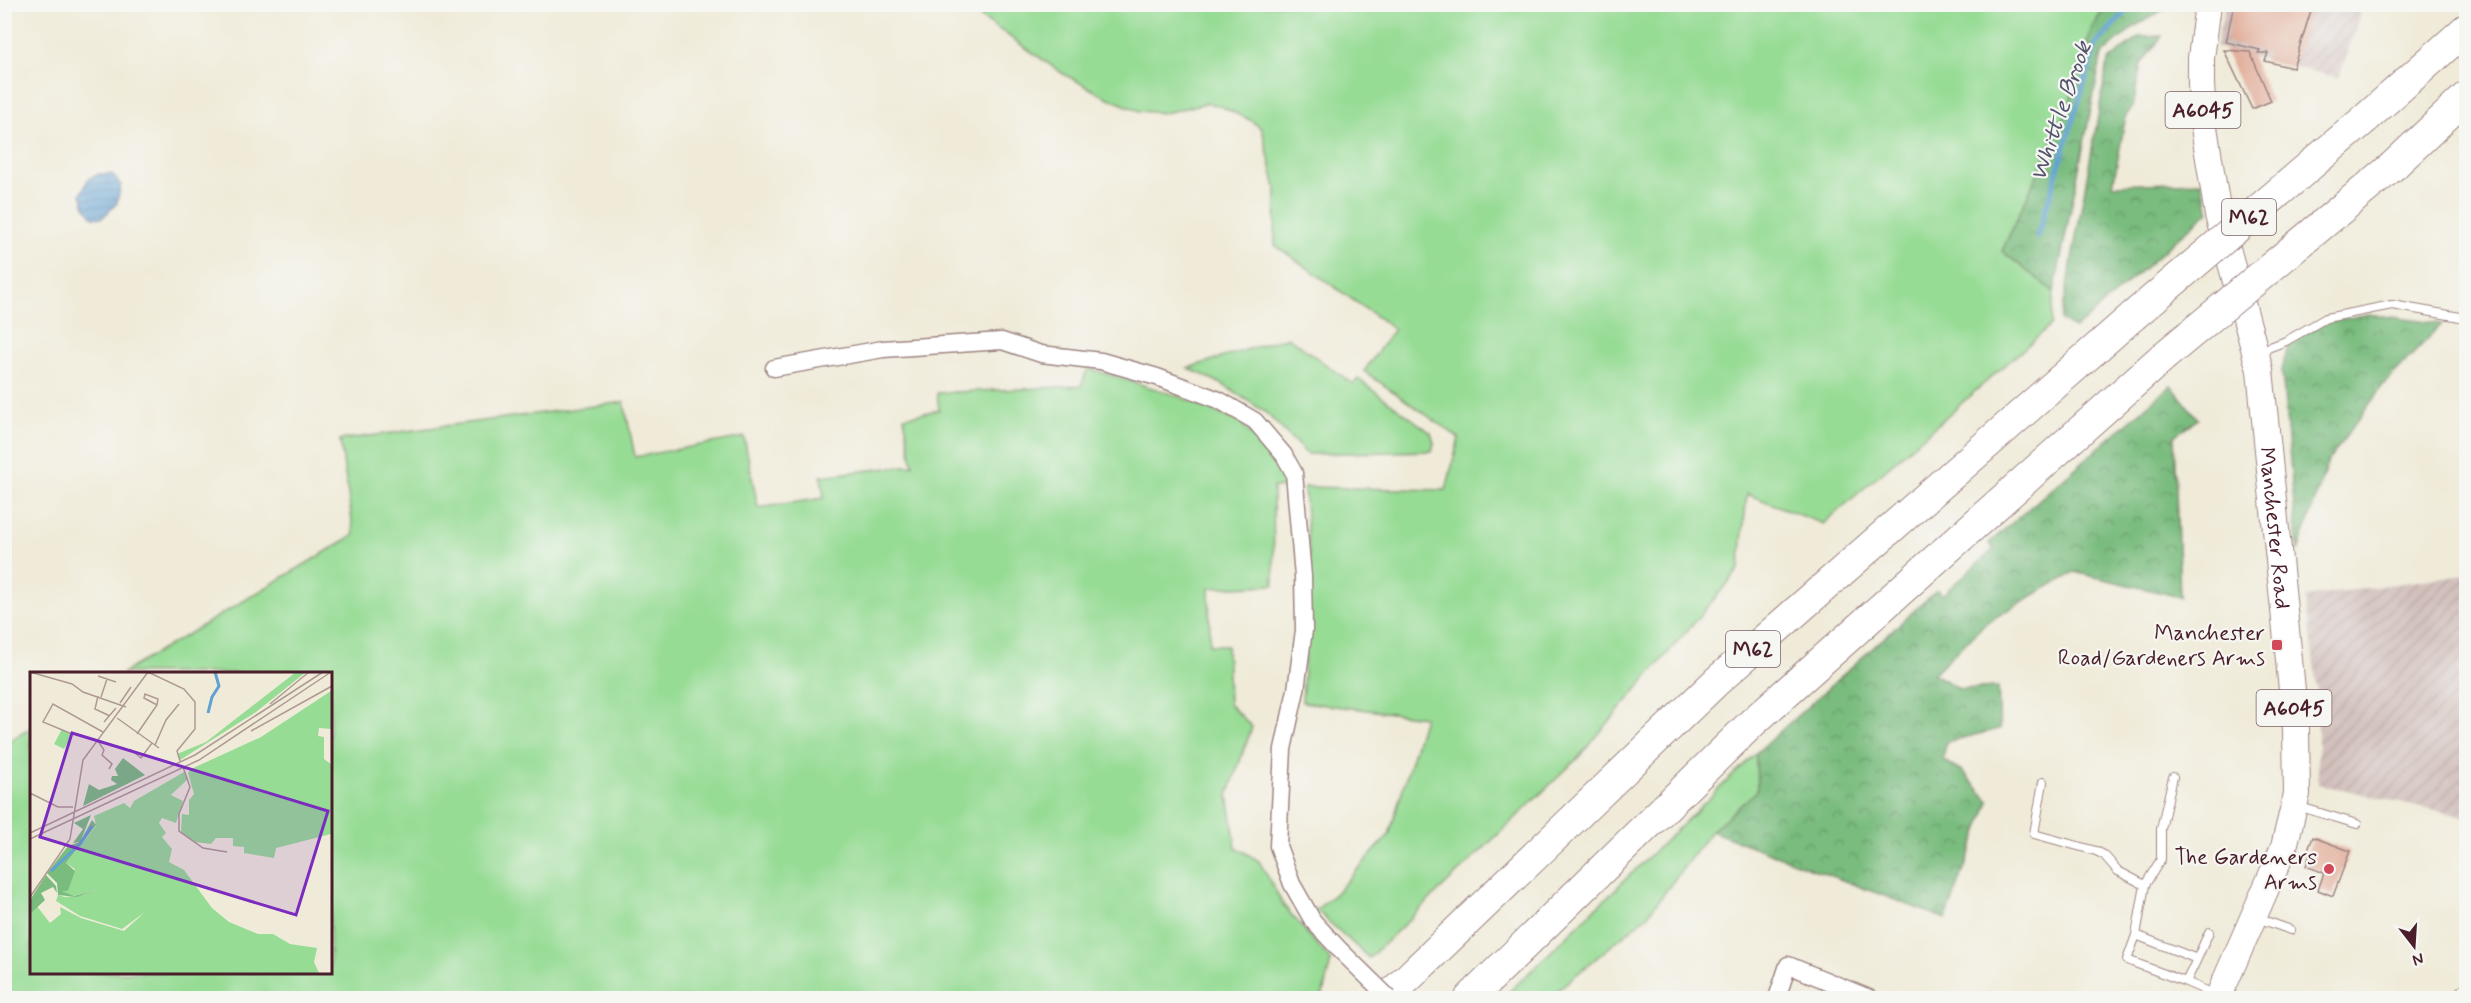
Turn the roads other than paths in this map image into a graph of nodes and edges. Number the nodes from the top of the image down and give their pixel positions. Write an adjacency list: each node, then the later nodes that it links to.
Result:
1 (2208, 4): 5 (main road, A6045)
2 (2466, 29): 19 (highway, M62, bridge)
3 (2466, 97): 20 (highway, M62, bridge)
4 (2466, 318): 5 (lane)
5 (2256, 352): 9 (main road, Manchester Road / A6045)
6 (774, 368): 19 (street, bridge)
7 (2173, 777): 11 (lane)
8 (2043, 782): 11 (lane)
9 (2294, 805): 10 (lane); 12 (main road, Manchester Road / A6045)
10 (2357, 824)
11 (2145, 885): 15 (lane)
12 (2254, 917): 13 (lane); 18 (main road, Manchester Road / A6045)
13 (2291, 930)
14 (2209, 932): 16 (lane)
15 (2136, 934): 16 (lane); 17 (lane)
16 (2197, 959): 17 (lane)
17 (2186, 982): 18 (lane)
18 (2219, 998)
19 (1388, 999)
20 (1470, 999)
21 (1777, 999): 22 (street)
22 (1869, 999)

